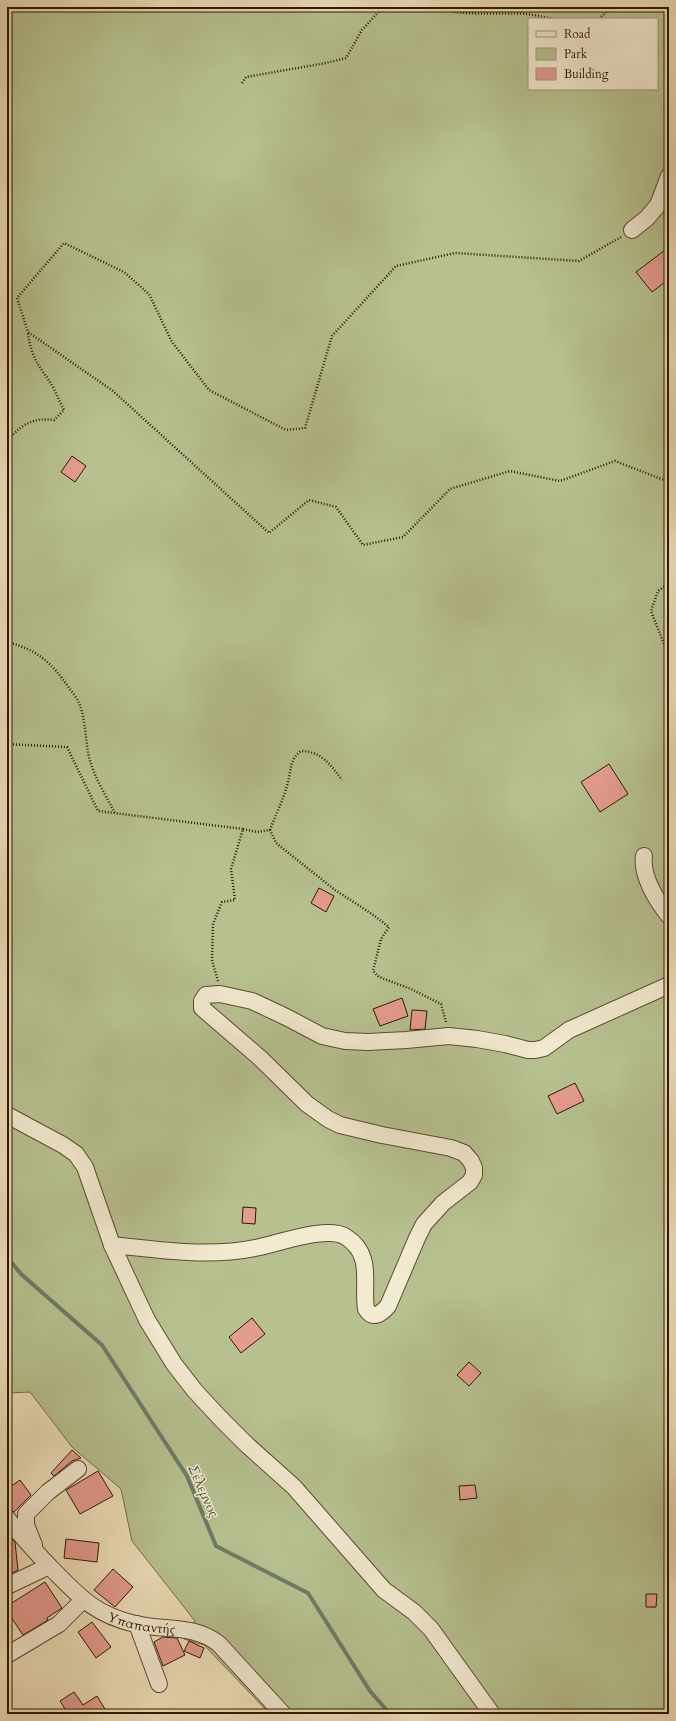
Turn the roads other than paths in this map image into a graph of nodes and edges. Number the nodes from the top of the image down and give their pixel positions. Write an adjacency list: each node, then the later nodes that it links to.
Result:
1 (669, 176): 2 (street)
2 (632, 230)
3 (644, 856): 4 (street)
4 (669, 916)
5 (669, 985): 7 (street)
6 (7, 1115): 7 (street)
7 (112, 1245): 18 (street)
8 (78, 1469): 10 (street)
9 (7, 1518): 10 (street, Υπαπαντής)
10 (38, 1554): 11 (street, Υπαπαντής)
11 (49, 1566): 12 (street); 13 (street, Υπαπαντής)
12 (7, 1586)
13 (83, 1600): 14 (street, Υπαπαντής); 15 (street)
14 (137, 1624): 16 (street); 17 (street, Υπαπαντής)
15 (7, 1655)
16 (159, 1684)
17 (283, 1714)
18 (492, 1714)

